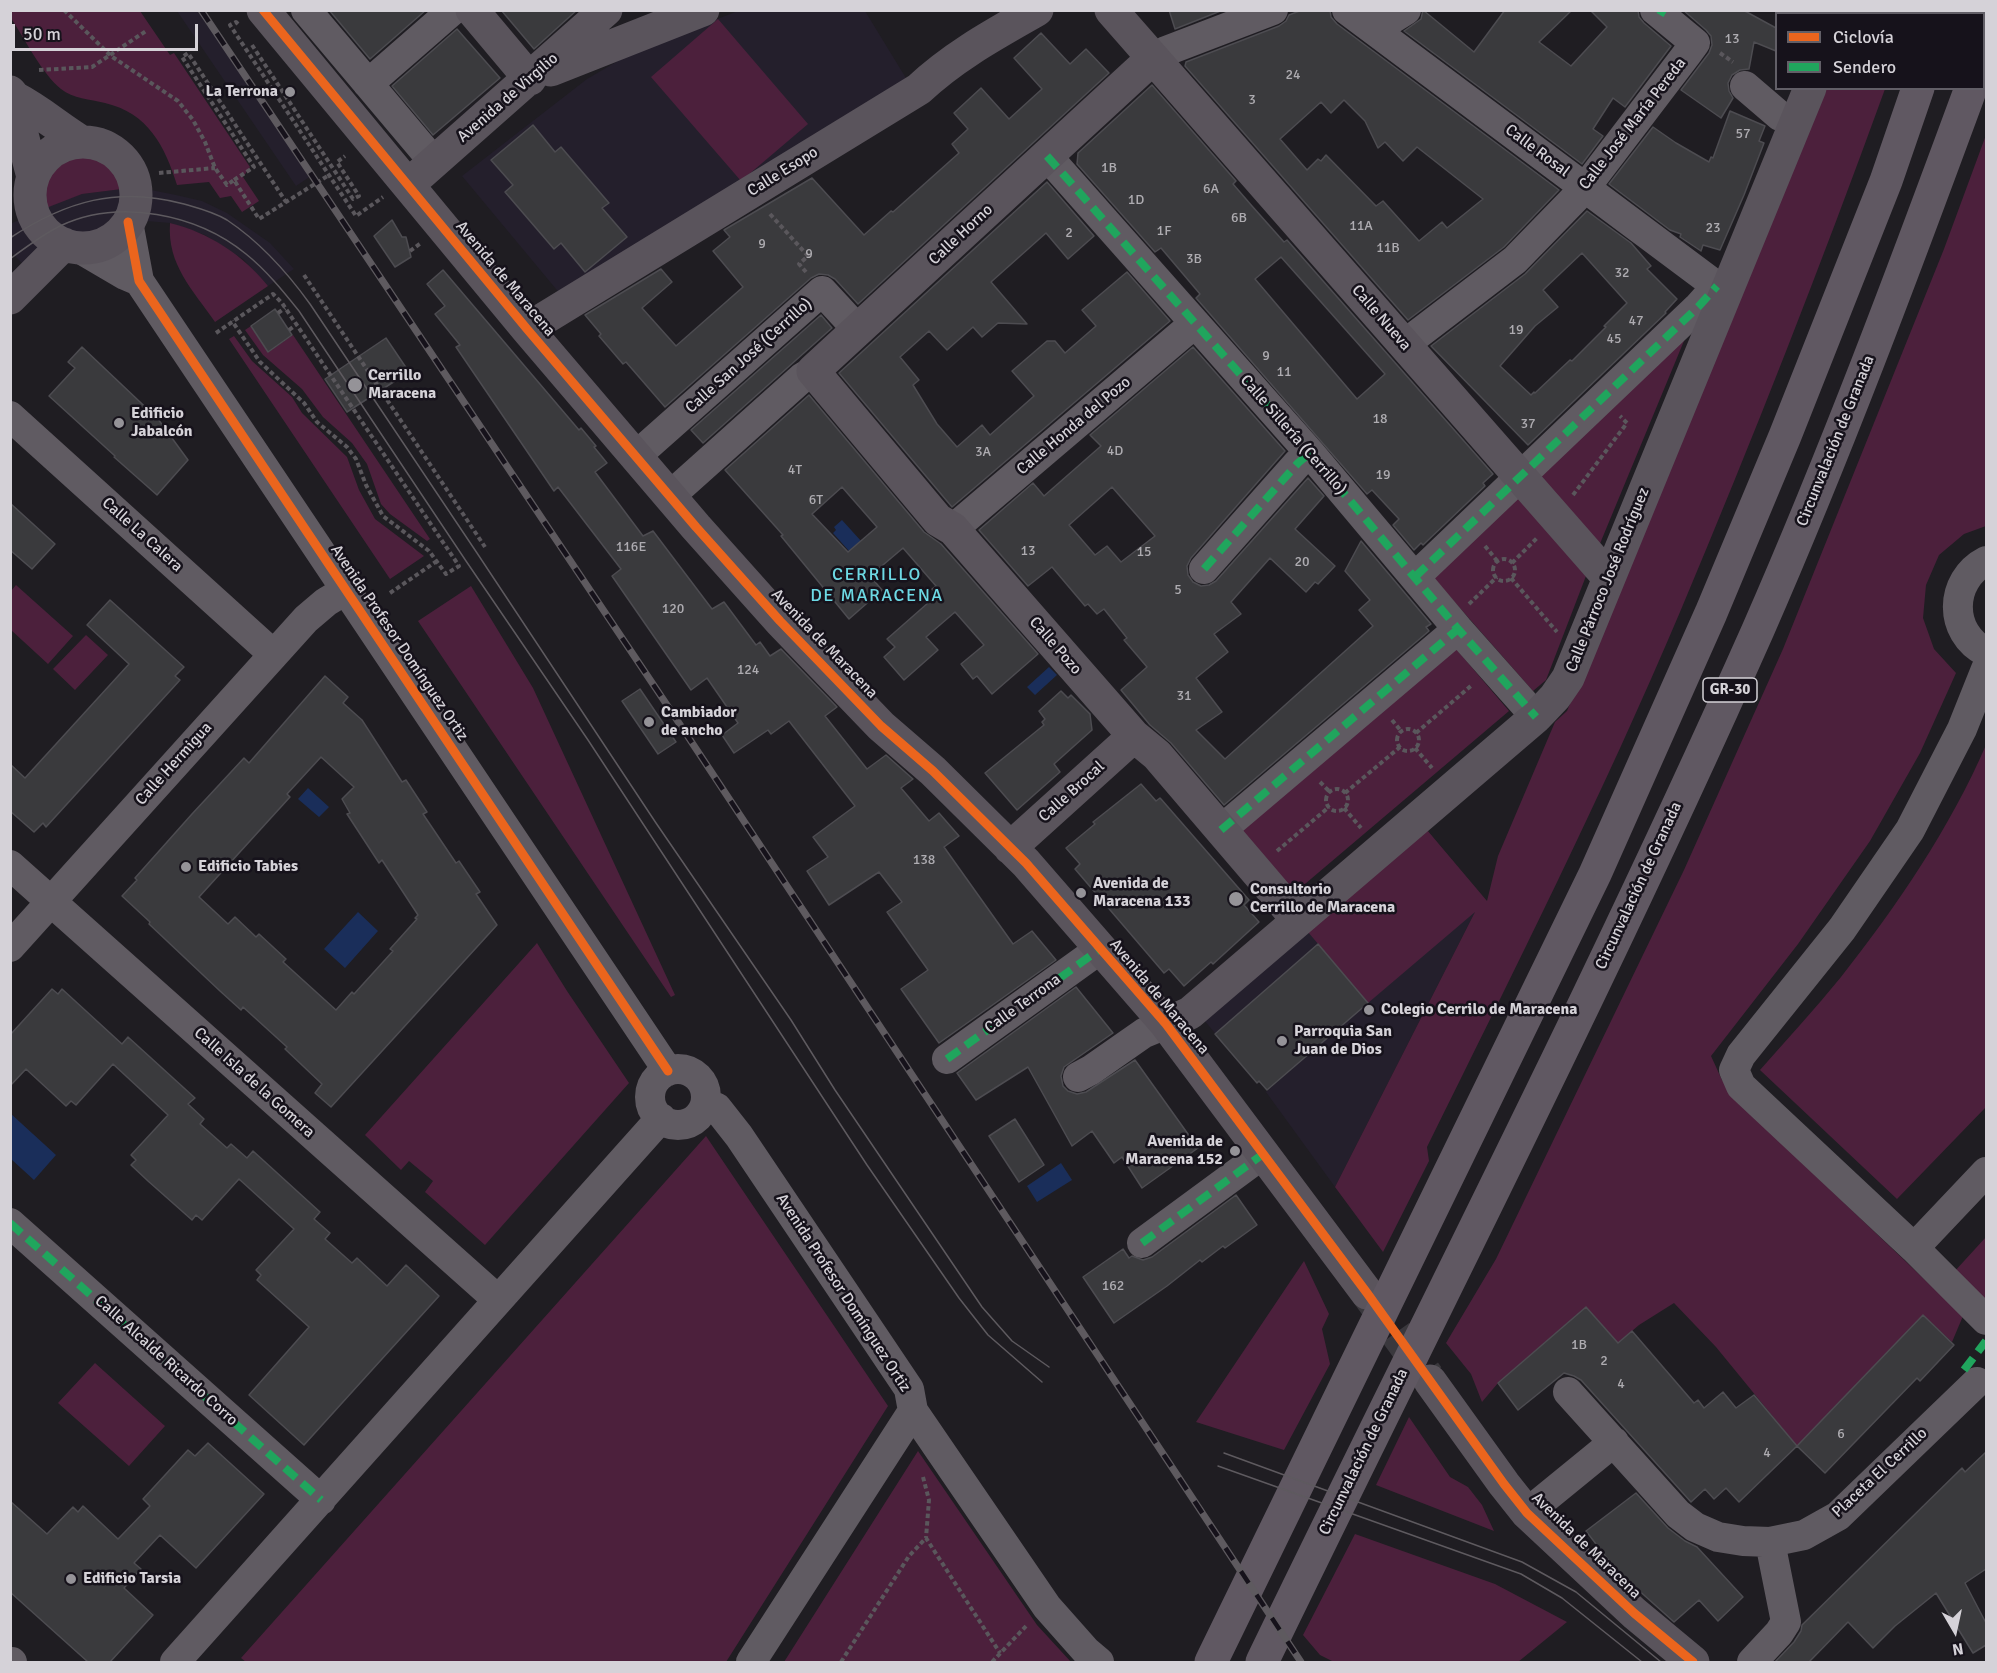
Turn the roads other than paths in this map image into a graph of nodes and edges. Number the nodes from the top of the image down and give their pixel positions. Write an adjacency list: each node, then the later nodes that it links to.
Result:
1 (453, 10): 17 (street)
2 (472, 10): 16 (main road)
3 (606, 10): 16 (main road, Avenida de Virgilio)
4 (703, 10): 16 (main road)
5 (1037, 10): 35 (main road, Calle Esopo)
6 (1111, 10): 14 (main road)
7 (1273, 10): 14 (street, Calle Horno)
8 (1347, 10): 13 (street, Calle Rosal)
9 (1407, 10): 13 (street)
10 (309, 12): 17 (street)
11 (1660, 12): 27 (street, Calle José María Pereda)
12 (253, 21): 26 (main road, Avenida de Maracena)
13 (1374, 30): 27 (street, Calle Rosal)
14 (1154, 58): 24 (main road, Calle Horno); 37 (main road, Calle Nueva)
15 (1740, 75): 22 (street)
16 (530, 79): 25 (main road, Avenida de Virgilio)
17 (368, 84): 25 (street)
18 (1809, 90): 22 (main road, Calle Párroco José Rodríguez)
19 (1917, 90): 85 (highway, GR-30)
20 (1970, 90): 89 (highway, Circunvalación de Granada / GR-30)
21 (13, 95): 23 (main road); 28 (main road)
22 (1796, 122): 32 (main road, Calle Párroco José Rodríguez)
23 (82, 142): 28 (main road); 29 (main road)
24 (1047, 156): 34 (street, Calle Sillería (Cerrillo)); 36 (main road, Calle Horno)
25 (434, 162): 26 (main road, Avenida de Virgilio)
26 (408, 185): 35 (main road, Avenida de Maracena)
27 (1586, 188): 32 (street, Calle Rosal); 37 (street, Calle José María Pereda)
28 (25, 190): 30 (main road)
29 (129, 222): 30 (main road); 31 (street, Avenida Profesor Domínguez Ortiz)
30 (72, 246): 31 (street, Avenida Profesor Domínguez Ortiz); 33 (main road)
31 (139, 281): 49 (street, Avenida Profesor Domínguez Ortiz)
32 (1721, 290): 42 (street, Calle Párroco José Rodríguez); 48 (main road, Calle Párroco José Rodríguez)
33 (10, 298)
34 (1195, 323): 40 (street, Calle Sillería (Cerrillo)); 44 (street, Calle Honda del Pozo)
35 (527, 329): 41 (main road, Avenida de Maracena)
36 (858, 330): 38 (main road, Calle Horno); 41 (street, Calle San José (Cerrillo))
37 (1405, 344): 42 (main road, Calle Nueva)
38 (813, 371): 43 (street, Calle Horno); 44 (main road, Calle Pozo)
39 (10, 416): 52 (street, Calle La Calera)
40 (1310, 453): 46 (street); 47 (street, Calle Sillería (Cerrillo))
41 (636, 456): 43 (main road, Avenida de Maracena)
42 (1521, 476): 47 (street, Calle Párroco José Rodríguez); 48 (main road, Calle Nueva)
43 (670, 496): 57 (main road, Avenida de Maracena)
44 (953, 529): 55 (main road, Calle Pozo)
45 (1986, 561): 51 (street)
46 (1204, 569)
47 (1415, 578): 50 (street, Calle Sillería (Cerrillo))
48 (1610, 578): 54 (main road, Calle Párroco José Rodríguez)
49 (346, 590): 52 (street, Calle Hermigua); 65 (street, Avenida Profesor Domínguez Ortiz)
50 (1462, 618): 54 (street, Calle Sillería (Cerrillo)); 56 (street)
51 (1986, 652)
52 (273, 654): 59 (street, Calle Hermigua)
53 (1986, 669): 73 (street)
54 (1536, 717): 60 (main road, Calle Párroco José Rodríguez)
55 (1134, 736): 56 (main road, Calle Pozo); 57 (main road, Calle Brocal)
56 (1221, 830): 60 (main road, Calle Pozo)
57 (1010, 848): 62 (main road, Avenida de Maracena)
58 (10, 865): 59 (street, Calle Isla de la Gomera)
59 (51, 901): 61 (street, Calle Hermigua); 75 (street, Calle Isla de la Gomera)
60 (1298, 920): 63 (main road, Calle Párroco José Rodríguez)
61 (10, 947)
62 (1100, 949): 63 (main road, Avenida de Maracena); 64 (street, Calle Terrona)
63 (1166, 1024): 66 (street, Avenida de Maracena); 69 (main road, Avenida de Maracena)
64 (947, 1059)
65 (668, 1071): 67 (street); 68 (street)
66 (1077, 1077)
67 (705, 1103): 68 (street); 80 (street, Avenida Profesor Domínguez Ortiz)
68 (661, 1118): 75 (street)
69 (1263, 1154): 72 (street); 74 (main road, Avenida de Maracena)
70 (1986, 1172): 73 (street)
71 (10, 1223): 82 (street, Calle Alcalde Ricardo Corro)
72 (1142, 1243)
73 (1914, 1248): 76 (street)
74 (1367, 1293)
75 (498, 1300): 82 (street)
76 (1986, 1320)
77 (1430, 1381): 83 (main road, Avenida de Maracena)
78 (1977, 1382): 84 (street, Placeta El Cerrillo)
79 (1568, 1392): 81 (street, Placeta El Cerrillo)
80 (913, 1411): 87 (street); 88 (street, Avenida Profesor Domínguez Ortiz)
81 (1614, 1442): 83 (street); 84 (street, Placeta El Cerrillo)
82 (321, 1500): 86 (street)
83 (1527, 1513): 90 (main road, Avenida de Maracena)
84 (1770, 1542): 91 (street)
85 (1212, 1661)
86 (175, 1662)
87 (751, 1662)
88 (1099, 1662)
89 (1262, 1662)
90 (1693, 1662)
91 (1752, 1662)

